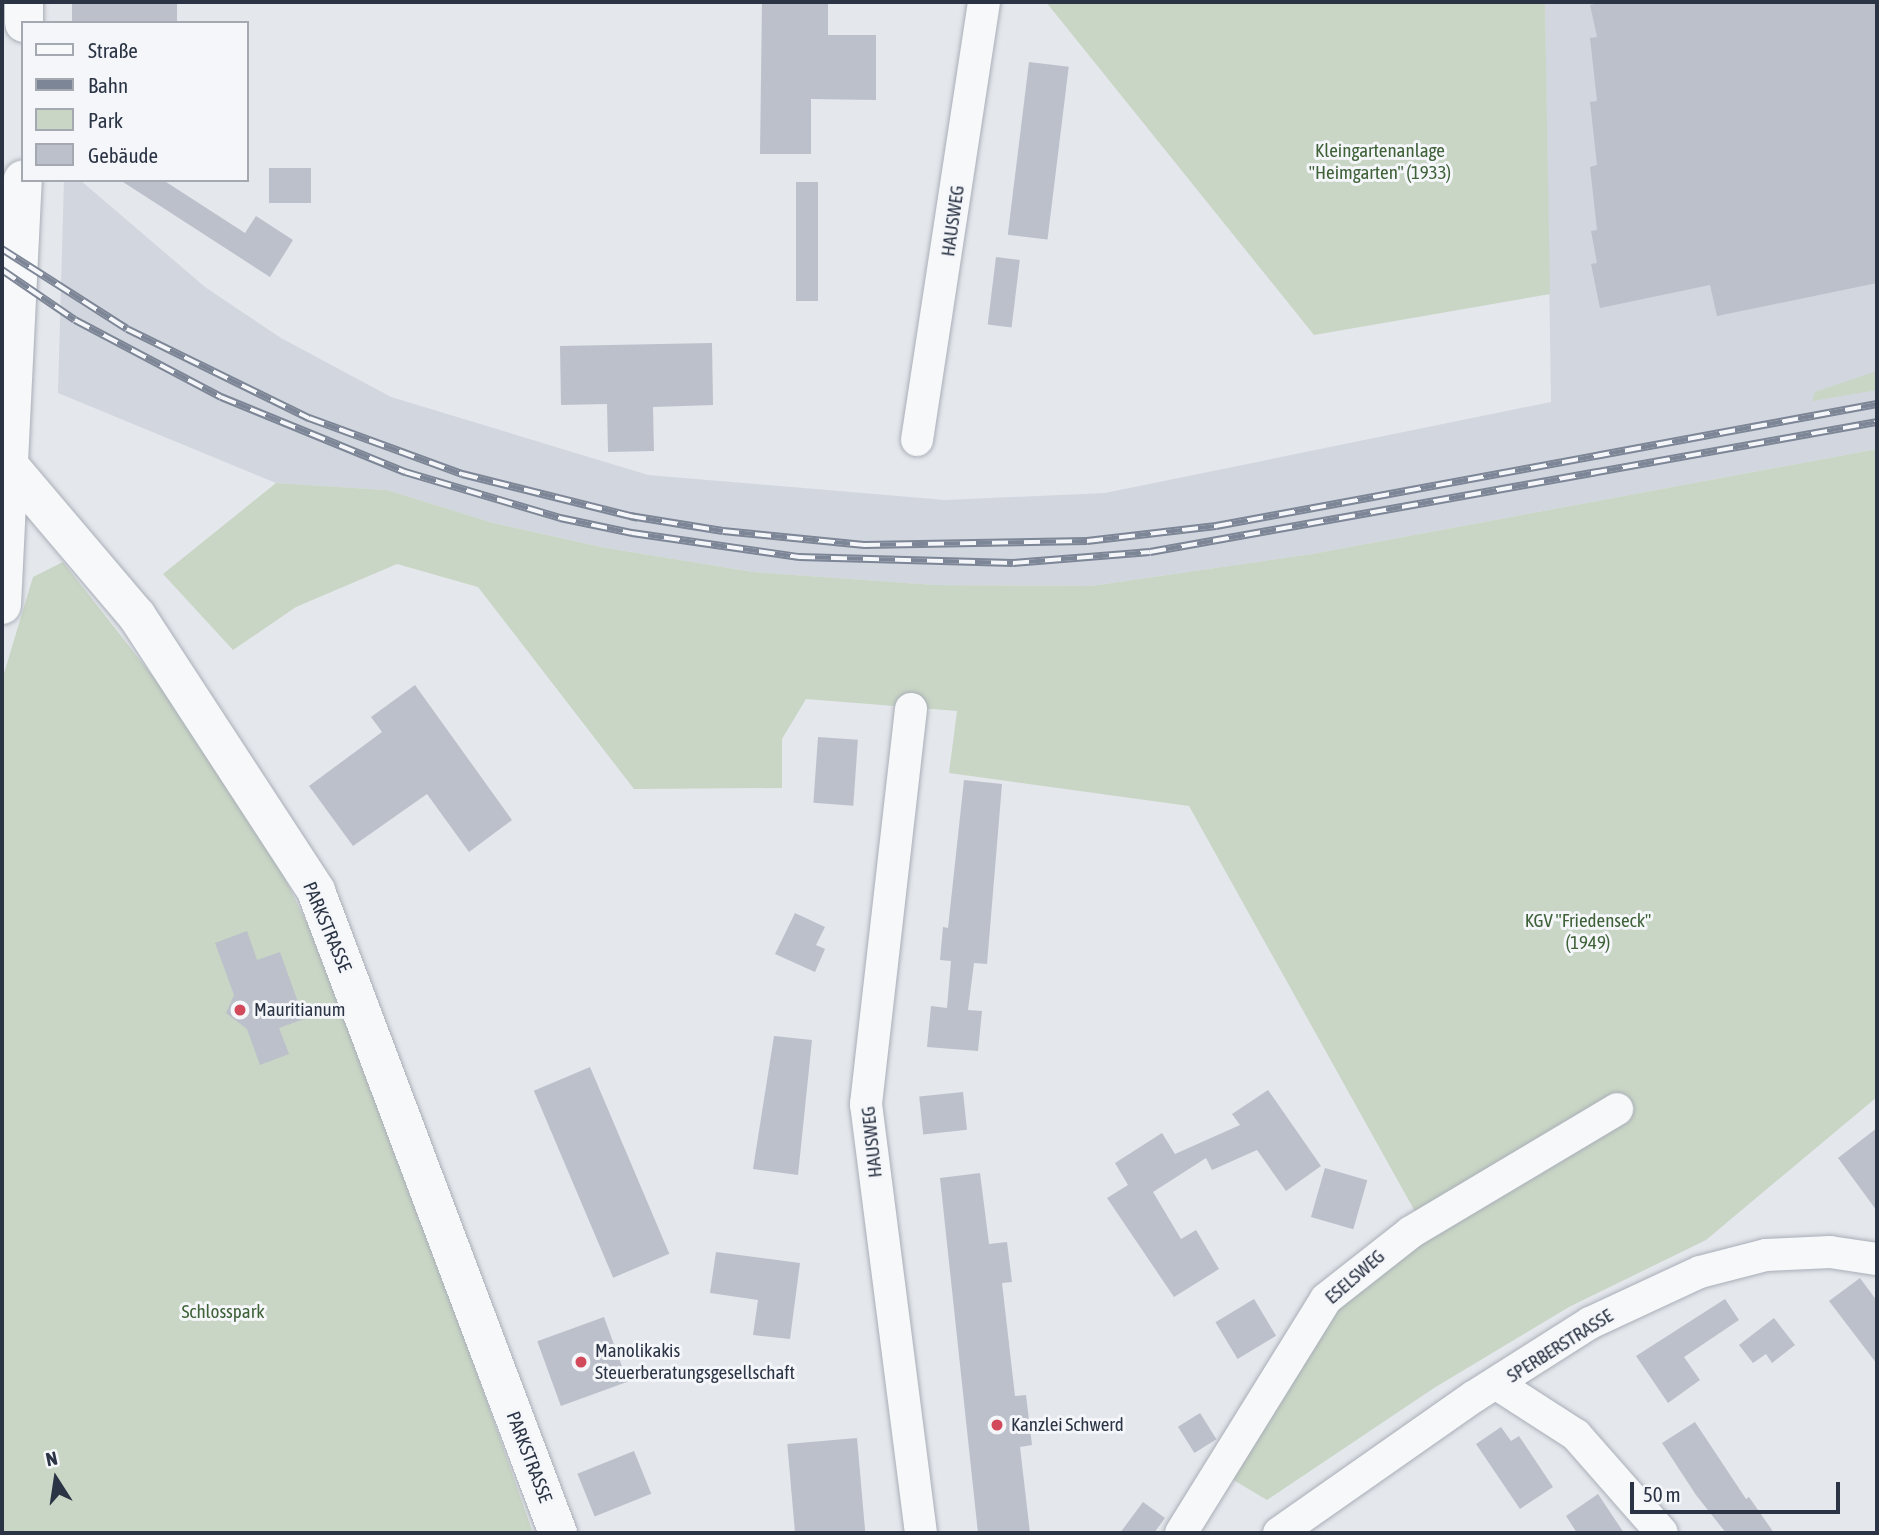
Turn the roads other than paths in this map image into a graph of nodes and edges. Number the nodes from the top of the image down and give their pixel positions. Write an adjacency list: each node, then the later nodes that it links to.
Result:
1 (24, 2): 3 (street)
2 (984, 2): 5 (street, HAUSWEG)
3 (24, 21)
4 (23, 182): 6 (street)
5 (918, 440)
6 (5, 464): 7 (street); 12 (street, PARKSTRASSE)
7 (2, 605)
8 (911, 709): 13 (street, HAUSWEG)
9 (1617, 1109): 14 (street, ESELSWEG)
10 (1877, 1259): 11 (street, SPERBERSTRASSE)
11 (1497, 1384): 15 (street, SPERBERSTRASSE); 16 (street)
12 (558, 1533)
13 (921, 1533)
14 (1181, 1533)
15 (1279, 1533)
16 (1662, 1533)

